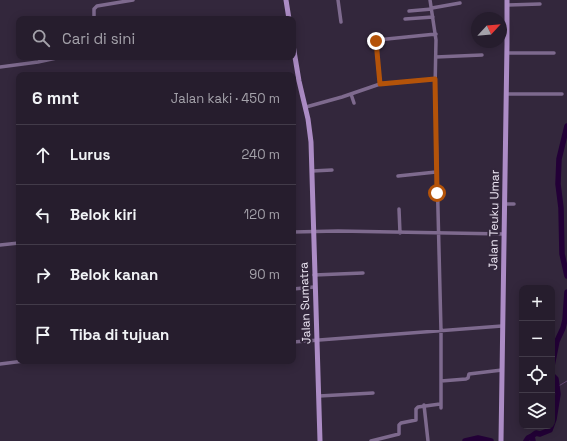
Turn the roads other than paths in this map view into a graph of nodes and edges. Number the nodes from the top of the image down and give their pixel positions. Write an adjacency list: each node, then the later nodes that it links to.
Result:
1 (133, 0): 10 (street)
2 (286, 0): 11 (main road)
3 (338, 0): 14 (street)
4 (430, 0): 8 (street)
5 (507, 2): 7 (street); 16 (main road, Jalan Teuku Umar)
6 (460, 3): 8 (street)
7 (540, 4)
8 (432, 9): 9 (street); 12 (street)
9 (409, 11)
10 (94, 16)
11 (289, 16)
12 (433, 17): 13 (street); 15 (street)
13 (405, 19)
14 (341, 22)
15 (436, 34): 19 (street); 24 (street)
16 (507, 53): 17 (street); 26 (main road, Jalan Teuku Umar)
17 (554, 53)
18 (482, 55): 19 (street)
19 (436, 57): 23 (street)
20 (47, 60): 22 (street)
21 (296, 60): 29 (main road, Jalan Sumatra)
22 (0, 67)
23 (435, 79): 24 (street); 32 (street)
24 (380, 84): 25 (street)
25 (351, 94): 28 (street); 29 (street)
26 (506, 94): 27 (street); 34 (main road, Jalan Teuku Umar)
27 (562, 94)
28 (354, 103)
29 (306, 107): 31 (main road, Jalan Sumatra)
30 (332, 170): 31 (street)
31 (312, 171): 37 (main road, Jalan Sumatra)
32 (436, 172): 33 (street); 40 (street)
33 (398, 176)
34 (504, 204): 35 (street); 41 (main road, Jalan Teuku Umar)
35 (514, 204)
36 (399, 209): 39 (street)
37 (313, 231): 38 (street); 39 (street); 45 (main road, Jalan Sumatra)
38 (296, 232)
39 (400, 233): 40 (street)
40 (438, 234): 41 (street); 49 (street)
41 (504, 234): 48 (main road, Jalan Teuku Umar)
42 (16, 243): 43 (street)
43 (0, 245)
44 (363, 273): 45 (street)
45 (314, 275): 46 (main road, Jalan Sumatra)
46 (314, 287): 47 (street); 50 (main road, Jalan Sumatra)
47 (296, 289)
48 (502, 326): 49 (street); 54 (main road, Jalan Teuku Umar)
49 (441, 331): 50 (street); 55 (street)
50 (317, 341): 51 (street); 57 (main road, Jalan Sumatra)
51 (296, 342)
52 (16, 362): 53 (street)
53 (0, 364)
54 (502, 370): 55 (street); 59 (main road, Jalan Teuku Umar)
55 (441, 381): 58 (street)
56 (373, 394): 57 (street)
57 (319, 396): 60 (main road, Jalan Sumatra)
58 (424, 406): 61 (street); 62 (street)
59 (501, 440)
60 (320, 441)
61 (371, 441)
62 (428, 441)

